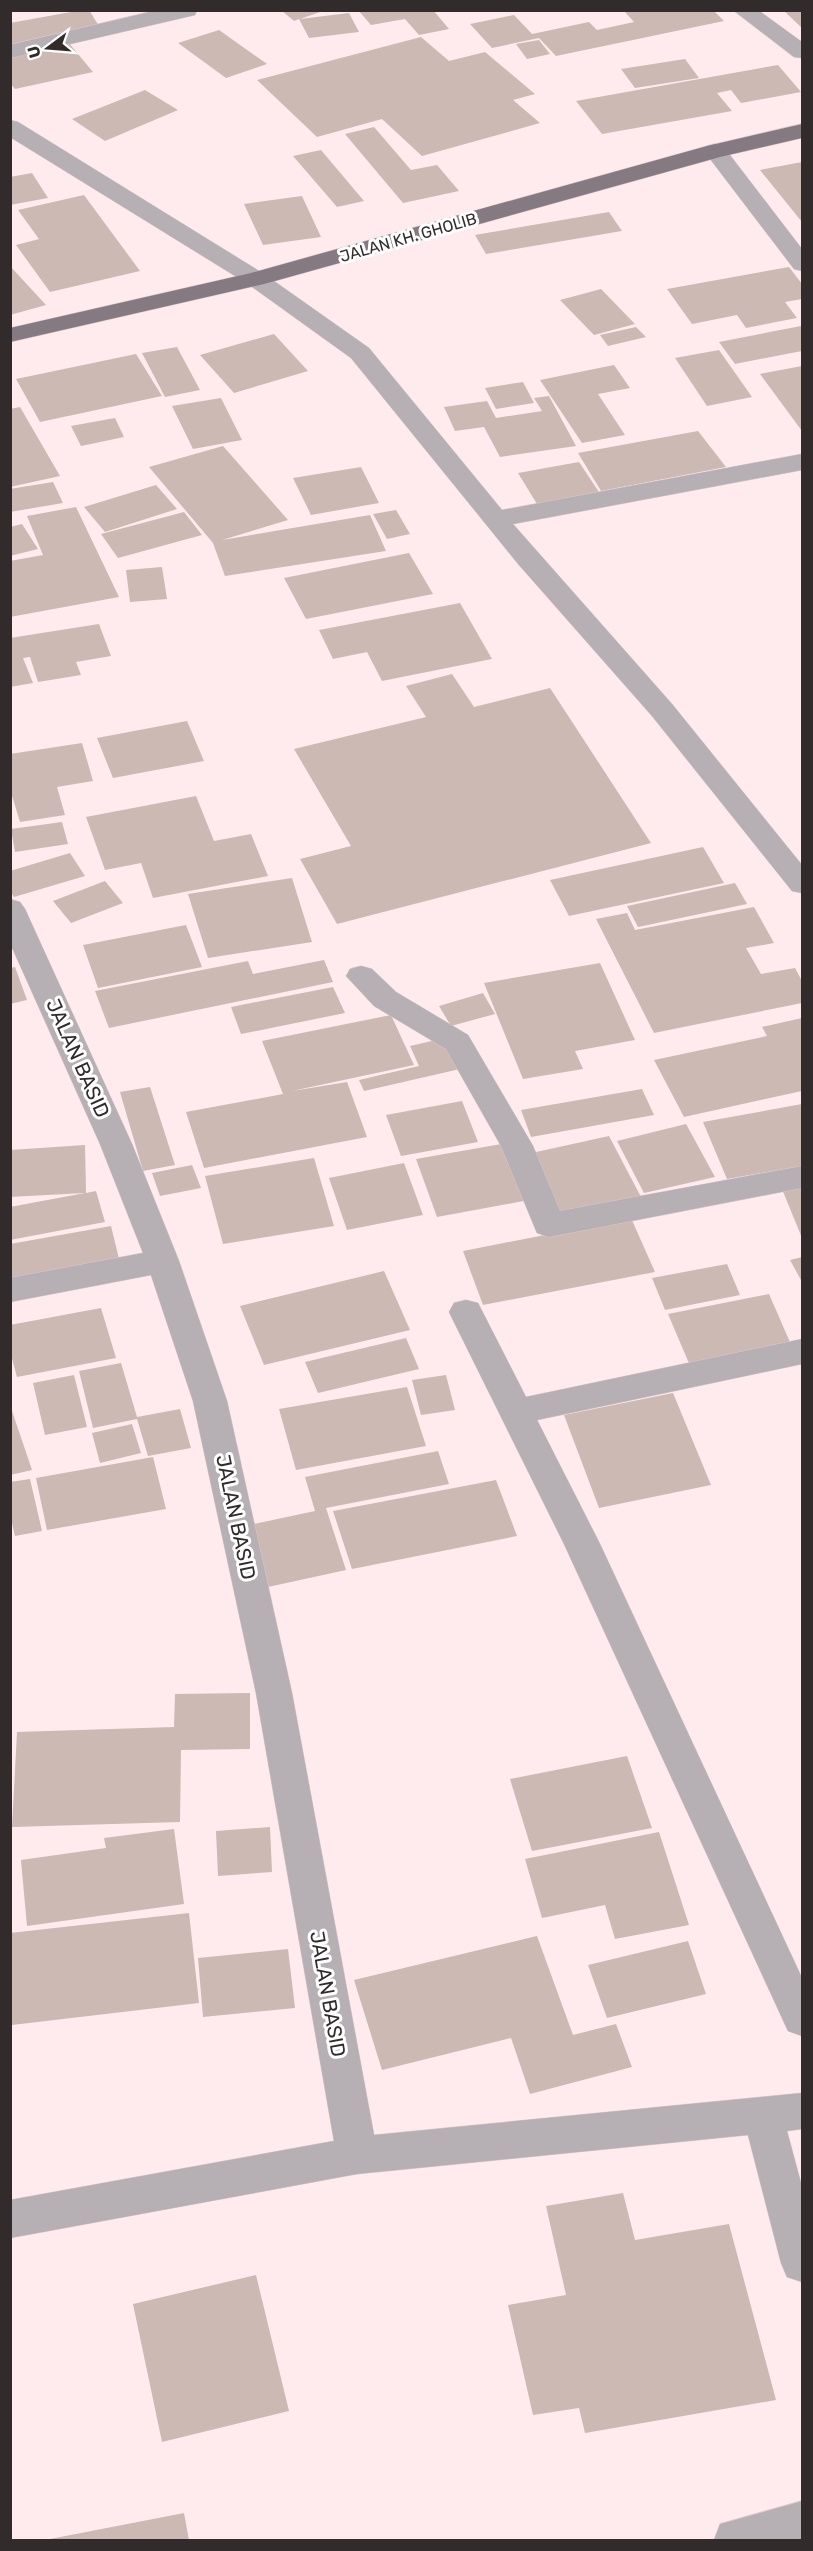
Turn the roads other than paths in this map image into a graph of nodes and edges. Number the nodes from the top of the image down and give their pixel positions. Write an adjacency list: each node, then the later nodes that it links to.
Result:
1 (187, 10): 3 (street)
2 (743, 10): 4 (street)
3 (10, 52)
4 (802, 52)
5 (10, 127): 9 (street)
6 (802, 131): 7 (main road, JALAN KH. GHOLIB)
7 (716, 151): 8 (street); 9 (main road, JALAN KH. GHOLIB)
8 (802, 264)
9 (256, 279): 10 (main road, JALAN KH. GHOLIB); 12 (street)
10 (10, 335)
11 (802, 462): 12 (street)
12 (495, 519): 13 (street)
13 (802, 884)
14 (10, 909): 17 (street, JALAN BASID)
15 (361, 976): 16 (street)
16 (802, 1177)
17 (163, 1261): 18 (street); 25 (street, JALAN BASID)
18 (10, 1290)
19 (466, 1312): 21 (street)
20 (802, 1351): 21 (street)
21 (516, 1412): 22 (street)
22 (802, 2019)
23 (802, 2111): 24 (street)
24 (763, 2116): 25 (street); 27 (street)
25 (357, 2155): 26 (street)
26 (10, 2219)
27 (802, 2263)
28 (802, 2523): 29 (street)
29 (736, 2541)

